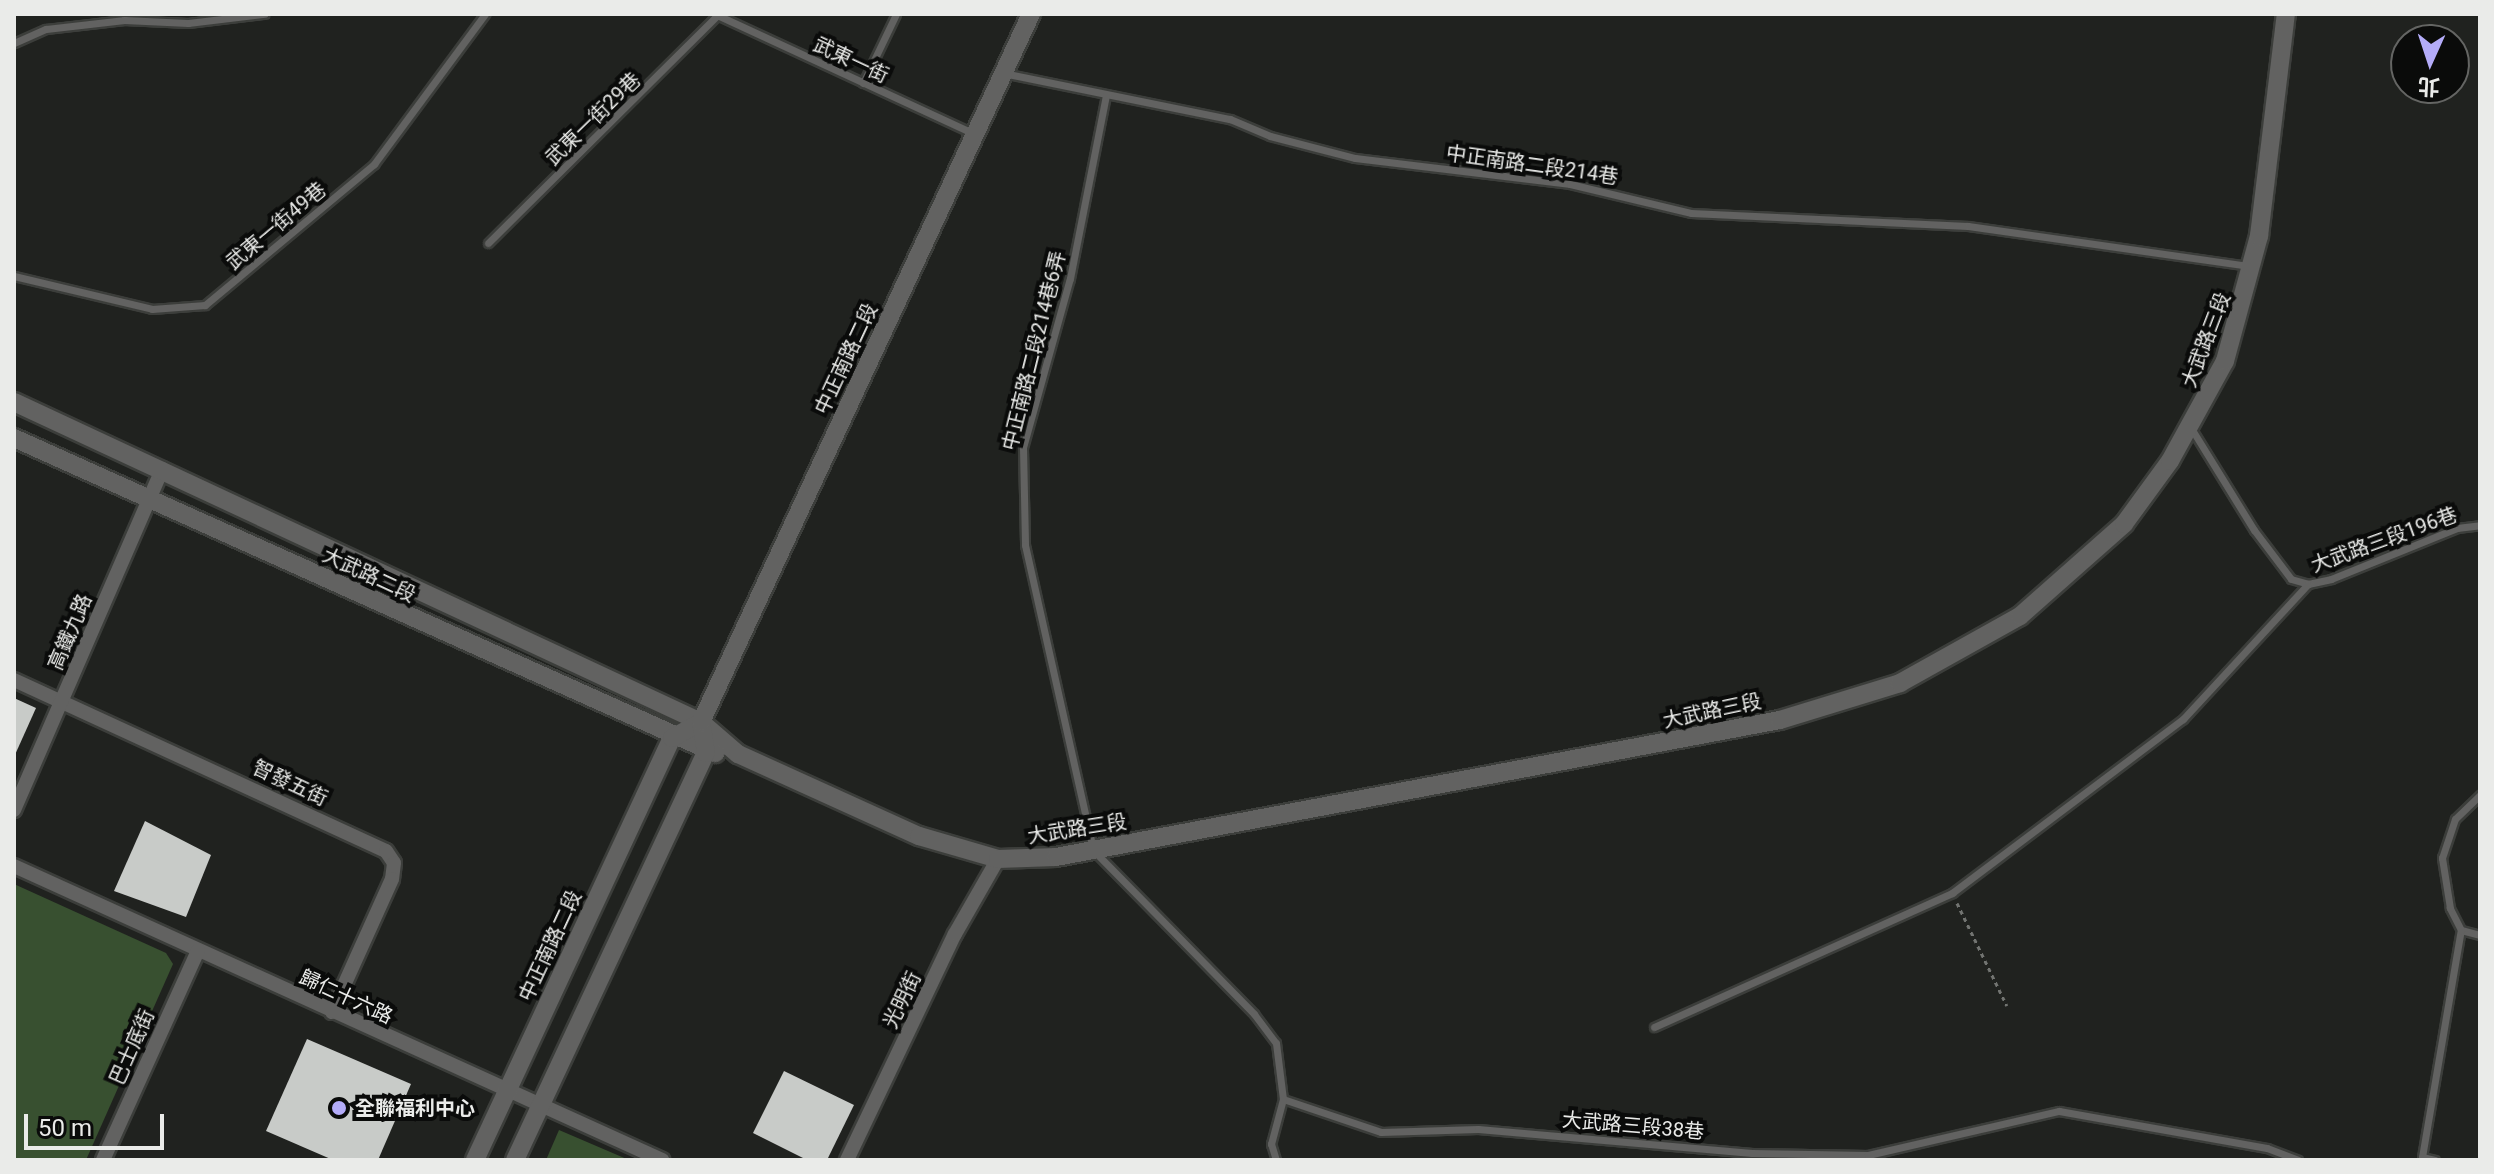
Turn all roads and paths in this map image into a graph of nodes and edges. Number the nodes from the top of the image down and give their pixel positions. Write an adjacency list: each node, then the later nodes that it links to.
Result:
1 (264, 14): 7 (lane)
2 (485, 14): 14 (lane, 武東一街49巷)
3 (717, 14): 9 (lane, 武東一街); 12 (lane, 武東一街29巷)
4 (896, 14): 9 (lane)
5 (1031, 14): 8 (street, 中正南路二段)
6 (2286, 14): 13 (street, 大武路三段)
7 (14, 43)
8 (1003, 73): 10 (lane, 中正南路二段214巷); 11 (street, 中正南路二段)
9 (863, 83): 11 (lane, 武東一街)
10 (1106, 95): 13 (lane, 中正南路二段214巷); 30 (lane, 中正南路二段214巷6弄)
11 (974, 134): 24 (street, 中正南路二段)
12 (488, 243)
13 (2254, 267): 16 (street, 大武路三段)
14 (14, 276)
15 (14, 402): 18 (street, 大武路二段)
16 (2190, 426): 21 (lane, 大武路三段196巷); 30 (street, 大武路三段)
17 (14, 438): 19 (street, 大武路二段)
18 (162, 469): 19 (street, 高鐵九路); 24 (street, 大武路二段)
19 (151, 500): 23 (street, 高鐵九路); 25 (street, 大武路二段)
20 (2480, 525): 21 (lane, 大武路三段196巷)
21 (2308, 584): 33 (lane)
22 (14, 680): 23 (street, 智發五街)
23 (62, 702): 29 (street, 高鐵九路); 38 (street, 智發五街)
24 (701, 722): 25 (street); 26 (street); 27 (street, 大武路三段)
25 (672, 738): 26 (street, 大武路二段); 40 (street, 中正南路二段)
26 (706, 753): 27 (street, 大武路三段); 42 (street)
27 (738, 754): 31 (street, 大武路三段)
28 (2480, 795): 34 (lane)
29 (14, 810)
30 (1093, 850): 31 (street, 大武路三段); 41 (lane)
31 (998, 859): 48 (street, 光明街)
32 (14, 866): 36 (street, 歸仁十六路)
33 (1952, 893): 37 (path); 39 (lane)
34 (2461, 930): 35 (lane); 43 (lane)
35 (2480, 935)
36 (198, 951): 38 (street, 歸仁十六路); 44 (street, 巴士底街)
37 (2007, 1006)
38 (332, 1012): 40 (street, 歸仁十六路)
39 (1654, 1027)
40 (506, 1093): 42 (street, 歸仁十六路); 45 (street, 中正南路二段)
41 (1283, 1099): 49 (lane); 50 (lane, 大武路三段38巷)
42 (539, 1107): 46 (street); 47 (street, 歸仁十六路)
43 (2422, 1157): 51 (lane); 52 (lane)
44 (103, 1160)
45 (475, 1160)
46 (515, 1160)
47 (662, 1160)
48 (847, 1160)
49 (1276, 1160)
50 (2298, 1160)
51 (2413, 1160)
52 (2435, 1160)

